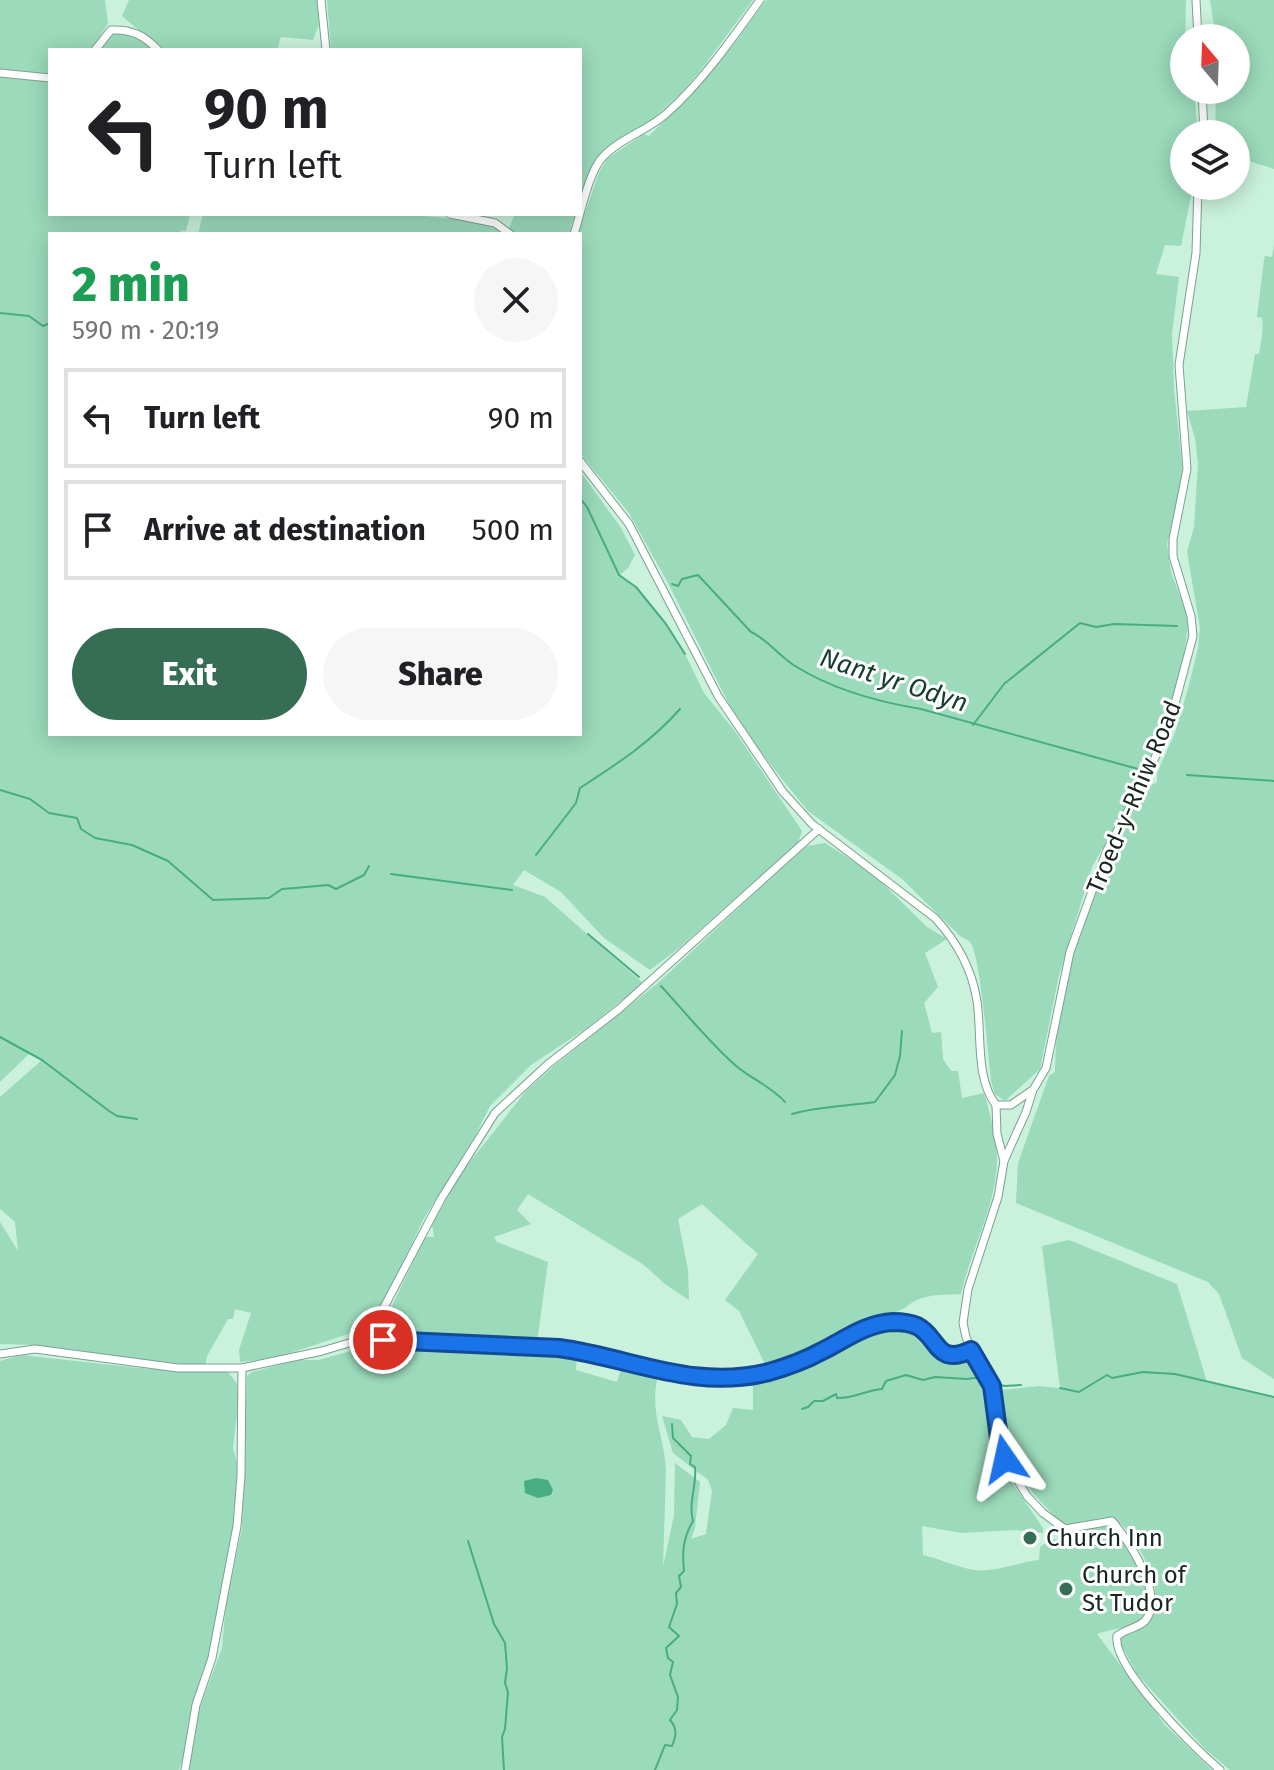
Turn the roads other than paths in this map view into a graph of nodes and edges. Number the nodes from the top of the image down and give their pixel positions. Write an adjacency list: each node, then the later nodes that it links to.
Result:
1 (321, 0): 7 (street)
2 (760, 0): 11 (street)
3 (1196, 0): 4 (street)
4 (1197, 24)
5 (97, 48): 6 (street)
6 (156, 48)
7 (326, 48)
8 (0, 73): 9 (street)
9 (48, 78)
10 (1198, 200): 16 (street, Troed-y-Rhiw Road)
11 (582, 211)
12 (460, 216): 13 (street)
13 (507, 232)
14 (582, 464): 15 (street, Troed-y-Rhiw Road)
15 (819, 829): 17 (street, Troed-y-Rhiw Road); 19 (street)
16 (1033, 1090): 17 (street); 18 (street, Troed-y-Rhiw Road)
17 (996, 1105): 18 (street, Troed-y-Rhiw Road)
18 (1004, 1161): 20 (street, Troed-y-Rhiw Road)
19 (371, 1332): 20 (street); 22 (street)
20 (971, 1350): 24 (street, Troed-y-Rhiw Road)
21 (0, 1354): 22 (street)
22 (242, 1368): 23 (street)
23 (185, 1770)
24 (1220, 1770)

